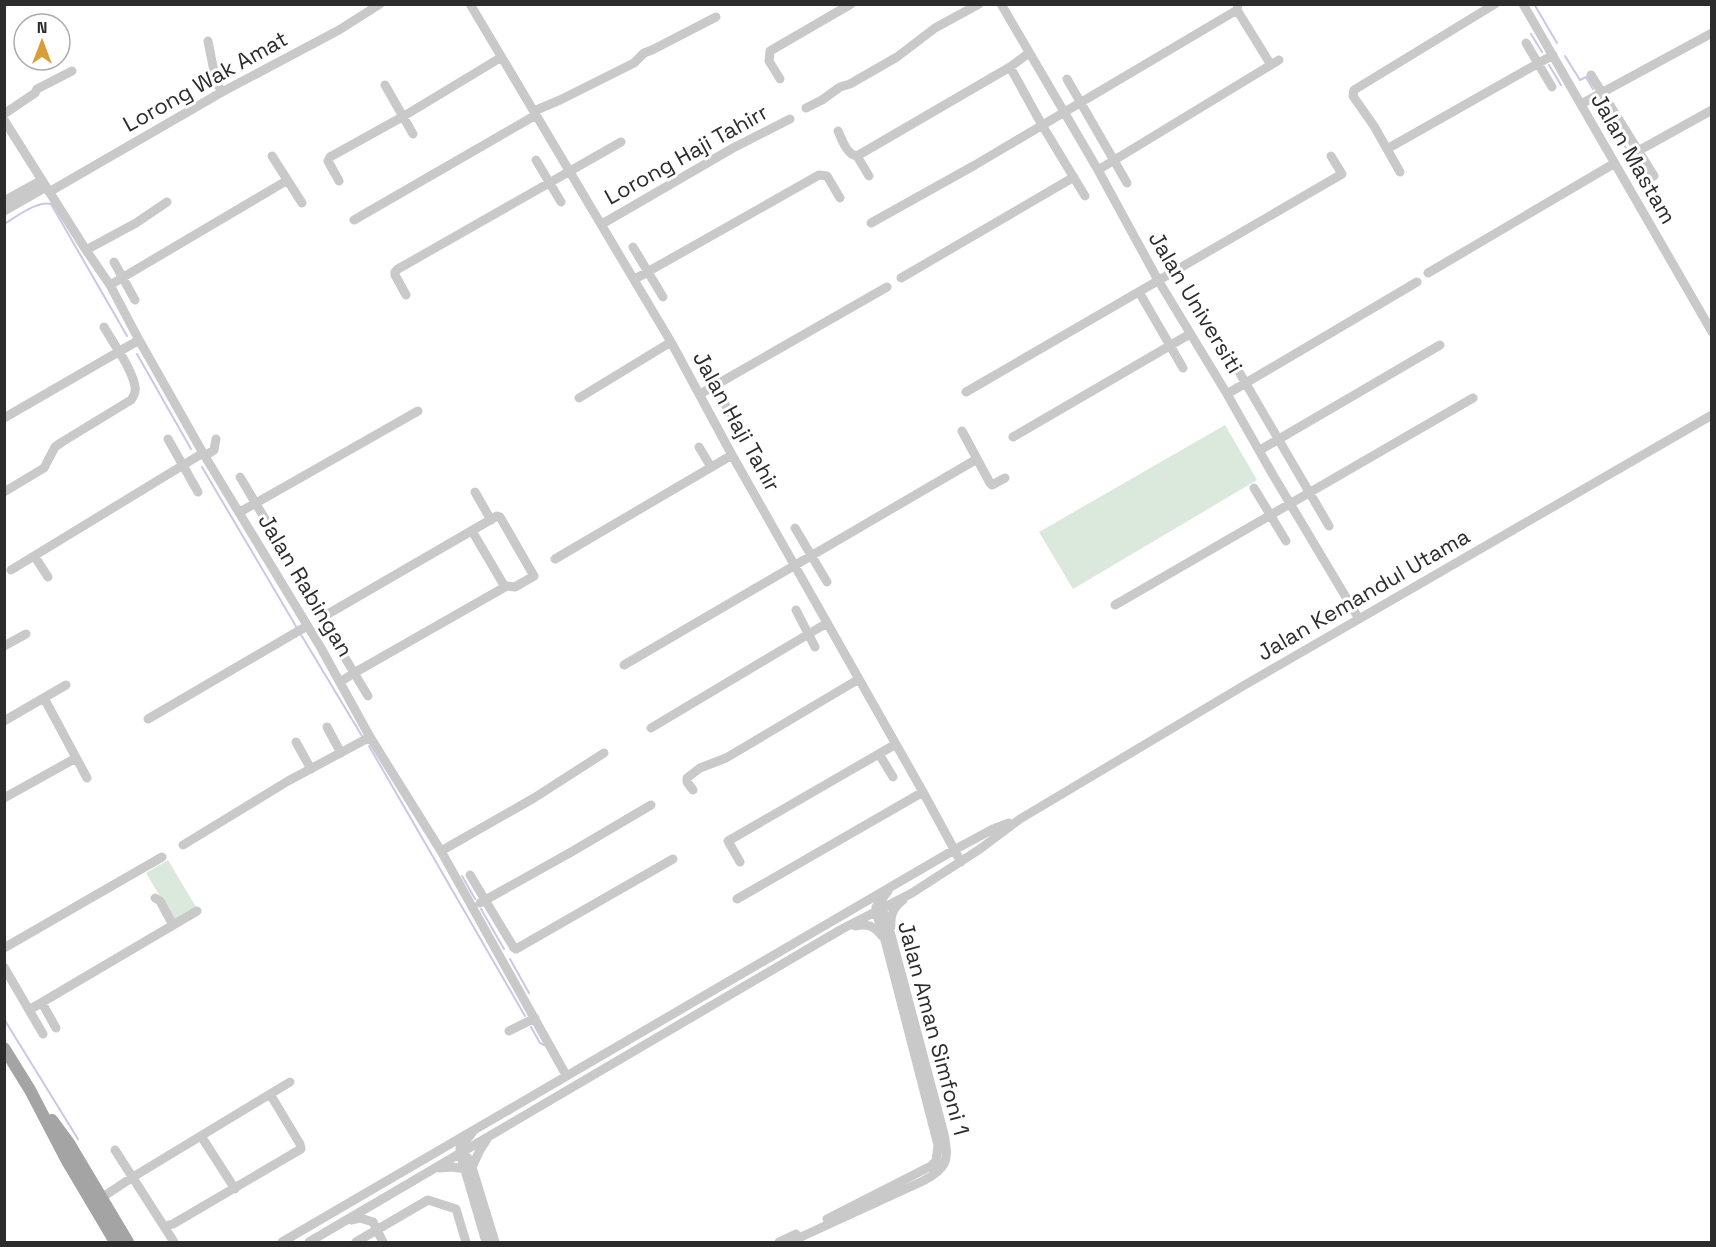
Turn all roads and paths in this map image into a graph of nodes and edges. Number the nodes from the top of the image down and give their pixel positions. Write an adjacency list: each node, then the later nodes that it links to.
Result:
1 (380, 4): 24 (street, Lorong Wak Amat)
2 (470, 4): 15 (street, Jalan Haji Tahir)
3 (851, 4): 20 (street)
4 (979, 4): 28 (street)
5 (1001, 4): 13 (street, Jalan Universiti)
6 (1495, 4): 40 (street)
7 (1523, 4): 14 (street, Jalan Mastam)
8 (1238, 7): 26 (street); 45 (street)
9 (716, 17): 31 (street)
10 (1712, 33): 25 (street)
11 (208, 41): 24 (street)
12 (1526, 43): 16 (street)
13 (1029, 53): 17 (street); 30 (street, Jalan Universiti)
14 (1553, 55): 16 (street); 27 (street, Jalan Mastam)
15 (500, 58): 31 (street, Jalan Haji Tahir); 33 (street)
16 (1538, 63): 23 (street); 40 (street)
17 (1010, 67): 35 (street); 43 (street)
18 (70, 72): 32 (street)
19 (1591, 75): 25 (street)
20 (780, 79)
21 (1067, 79): 26 (street)
22 (385, 85): 33 (street)
23 (1552, 87)
24 (222, 92): 58 (street, Lorong Wak Amat)
25 (1602, 93): 27 (street); 41 (street)
26 (1080, 103): 30 (street); 45 (street)
27 (1581, 104): 47 (street, Jalan Mastam)
28 (806, 108)
29 (1712, 110): 41 (street)
30 (1064, 112): 35 (street); 48 (street, Jalan Universiti)
31 (535, 113): 49 (street, Jalan Haji Tahir); 66 (street)
32 (4, 114)
33 (404, 116): 38 (street); 55 (street)
34 (790, 119): 68 (street, Lorong Haji Tahirr)
35 (1042, 125): 53 (street); 67 (street)
36 (6, 126): 58 (street, Jalan Rabingan)
37 (838, 131): 43 (street)
38 (413, 134)
39 (621, 142): 49 (street)
40 (1387, 149): 50 (street)
41 (1638, 151): 52 (street)
42 (272, 156): 54 (street)
43 (857, 156): 51 (street)
44 (1331, 156): 77 (street)
45 (1114, 159): 48 (street); 57 (street)
46 (536, 160): 56 (street)
47 (1615, 163): 73 (street); 86 (street, Jalan Mastam)
48 (1098, 170): 77 (street, Jalan Universiti)
49 (570, 172): 56 (street); 68 (street, Jalan Haji Tahir)
50 (1400, 172)
51 (869, 176)
52 (1654, 176)
53 (1074, 177): 59 (street); 75 (street)
54 (286, 181): 64 (street); 74 (street)
55 (339, 181)
56 (549, 183): 63 (street); 82 (street)
57 (1127, 183)
58 (46, 186): 61 (street); 65 (street); 70 (street, Jalan Rabingan)
59 (1084, 196)
60 (840, 198): 72 (street)
61 (4, 201)
62 (167, 202): 70 (street)
63 (561, 202)
64 (302, 203)
65 (4, 211)
66 (354, 220)
67 (871, 223)
68 (602, 224): 76 (street, Jalan Haji Tahir)
69 (633, 247): 72 (street)
70 (86, 250): 79 (street, Jalan Rabingan)
71 (114, 262): 74 (street)
72 (648, 272): 76 (street); 83 (street)
73 (1428, 273)
74 (123, 278): 79 (street); 84 (street)
75 (901, 278)
76 (635, 279): 89 (street, Jalan Haji Tahir)
77 (1158, 280): 81 (street); 87 (street, Jalan Universiti)
78 (1417, 282): 96 (street)
79 (110, 285): 88 (street, Jalan Rabingan)
80 (887, 287): 97 (street)
81 (1139, 292): 91 (street); 98 (street)
82 (406, 295)
83 (663, 297)
84 (135, 300)
85 (104, 327): 92 (street)
86 (1712, 332)
87 (1190, 334): 91 (street); 100 (street, Jalan Universiti)
88 (139, 340): 92 (street); 114 (street, Jalan Rabingan)
89 (671, 342): 99 (street, Jalan Haji Tahir); 101 (street)
90 (1440, 345): 111 (street)
91 (1170, 346): 95 (street); 108 (street)
92 (118, 352): 106 (street); 122 (street)
93 (1228, 353): 96 (street)
94 (701, 363): 97 (street)
95 (1183, 368)
96 (1245, 383): 100 (street); 111 (street)
97 (715, 385): 99 (street); 104 (street)
98 (966, 392)
99 (700, 394): 115 (street, Jalan Haji Tahir)
100 (1227, 394): 113 (street, Jalan Universiti)
101 (579, 398)
102 (1473, 398): 125 (street)
103 (418, 411): 126 (street)
104 (730, 412)
105 (1712, 416): 148 (street, Jalan Kemandul Utama)
106 (4, 418)
107 (962, 431): 116 (street)
108 (1013, 437)
109 (168, 439): 117 (street)
110 (216, 439): 114 (street)
111 (1278, 439): 113 (street); 125 (street)
112 (699, 447): 118 (street)
113 (1260, 450): 127 (street, Jalan Universiti)
114 (204, 455): 117 (street); 128 (street, Jalan Rabingan)
115 (732, 455): 118 (street); 139 (street, Jalan Haji Tahir)
116 (977, 459): 120 (street); 136 (street)
117 (183, 467): 123 (street); 137 (street)
118 (711, 467): 138 (street)
119 (240, 477): 126 (street)
120 (1005, 478)
121 (1254, 488): 129 (street)
122 (4, 492)
123 (198, 492)
124 (475, 492): 130 (street)
125 (1309, 492): 127 (street); 132 (street)
126 (256, 502): 128 (street); 131 (street)
127 (1290, 504): 129 (street); 148 (street, Jalan Universiti)
128 (240, 512): 150 (street, Jalan Rabingan)
129 (1270, 515): 135 (street); 145 (street)
130 (491, 520): 134 (street); 143 (street)
131 (268, 524)
132 (1329, 526)
133 (795, 528): 136 (street)
134 (472, 531): 143 (street); 147 (street)
135 (1286, 541)
136 (812, 556): 139 (street); 142 (street)
137 (35, 557): 140 (street); 141 (street)
138 (555, 558)
139 (795, 566): 149 (street, Jalan Haji Tahir); 155 (street)
140 (11, 570)
141 (48, 577)
142 (826, 582)
143 (506, 587): 156 (street)
144 (306, 593): 147 (street)
145 (1115, 605)
146 (796, 610): 152 (street)
147 (321, 618): 156 (street)
148 (1359, 619): 180 (street, Jalan Kemandul Utama)
149 (827, 623): 152 (street); 157 (street, Jalan Haji Tahir)
150 (301, 629): 158 (street, Jalan Rabingan); 162 (street)
151 (26, 634): 153 (street)
152 (808, 634): 154 (street); 165 (street)
153 (4, 646)
154 (815, 646)
155 (624, 665)
156 (354, 673): 158 (street); 160 (street)
157 (859, 679): 168 (street, Jalan Haji Tahir); 176 (street)
158 (340, 682): 166 (street, Jalan Rabingan)
159 (66, 685): 161 (street)
160 (368, 696)
161 (44, 698): 163 (street); 172 (street)
162 (148, 719)
163 (4, 721)
164 (327, 727): 169 (street)
165 (651, 728)
166 (370, 737): 169 (street); 183 (street, Jalan Rabingan)
167 (296, 742): 173 (street)
168 (896, 744): 171 (street); 177 (street, Jalan Haji Tahir)
169 (341, 753): 173 (street)
170 (604, 753): 183 (street)
171 (879, 754): 174 (street); 186 (street)
172 (76, 758): 175 (street); 178 (street)
173 (311, 769): 181 (street)
174 (893, 777)
175 (87, 778)
176 (693, 790)
177 (923, 792): 182 (street, Jalan Haji Tahir); 192 (street)
178 (4, 798)
179 (651, 805): 193 (street)
180 (1020, 819): 182 (street); 187 (street)
181 (183, 845)
182 (954, 850): 187 (street, Jalan Haji Tahir); 189 (street)
183 (441, 851): 194 (street, Jalan Rabingan)
184 (162, 857): 201 (street)
185 (673, 859): 193 (street)
186 (740, 862)
187 (961, 862): 190 (street)
188 (471, 875): 193 (street)
189 (893, 885): 195 (street); 196 (street)
190 (912, 893): 196 (street); 200 (street)
191 (155, 898): 198 (street)
192 (737, 899)
193 (485, 900): 194 (street)
194 (473, 907): 205 (street, Jalan Rabingan)
195 (851, 909): 196 (street); 210 (street)
196 (878, 909): 199 (street); 200 (street, Jalan Aman Simfoni 1)
197 (197, 911): 198 (street)
198 (173, 925): 203 (street)
199 (842, 929): 200 (street); 216 (street)
200 (888, 937): 238 (street, Jalan Aman Simfoni 1); 239 (street, Jalan Aman Simfoni 1)
201 (4, 948)
202 (4, 967): 204 (street)
203 (42, 1003): 204 (street); 206 (street)
204 (29, 1010): 208 (street)
205 (535, 1018): 207 (street); 210 (street, Jalan Rabingan)
206 (56, 1028)
207 (509, 1031)
208 (43, 1034)
209 (4, 1048): 212 (main road)
210 (566, 1075): 214 (street)
211 (290, 1082): 213 (street)
212 (30, 1090): 224 (main road); 228 (main road)
213 (270, 1094): 215 (street); 223 (street)
214 (475, 1128): 218 (street); 219 (street)
215 (201, 1136): 222 (street); 223 (street)
216 (488, 1137): 218 (street); 220 (street)
217 (115, 1149): 222 (street)
218 (462, 1151): 219 (street); 220 (street); 221 (street)
219 (433, 1153): 231 (street)
220 (469, 1168): 221 (street); 236 (street); 237 (street)
221 (433, 1169): 225 (street)
222 (133, 1177): 224 (street); 226 (street)
223 (235, 1189): 226 (street)
224 (101, 1198): 229 (main road)
225 (347, 1221): 227 (street); 232 (street)
226 (165, 1226): 230 (street)
227 (378, 1230): 233 (street); 234 (street); 235 (street)
228 (115, 1242)
229 (128, 1242)
230 (174, 1242)
231 (282, 1242)
232 (309, 1242)
233 (356, 1242)
234 (382, 1242)
235 (466, 1242)
236 (486, 1242)
237 (495, 1242)
238 (779, 1242)
239 (790, 1242)

